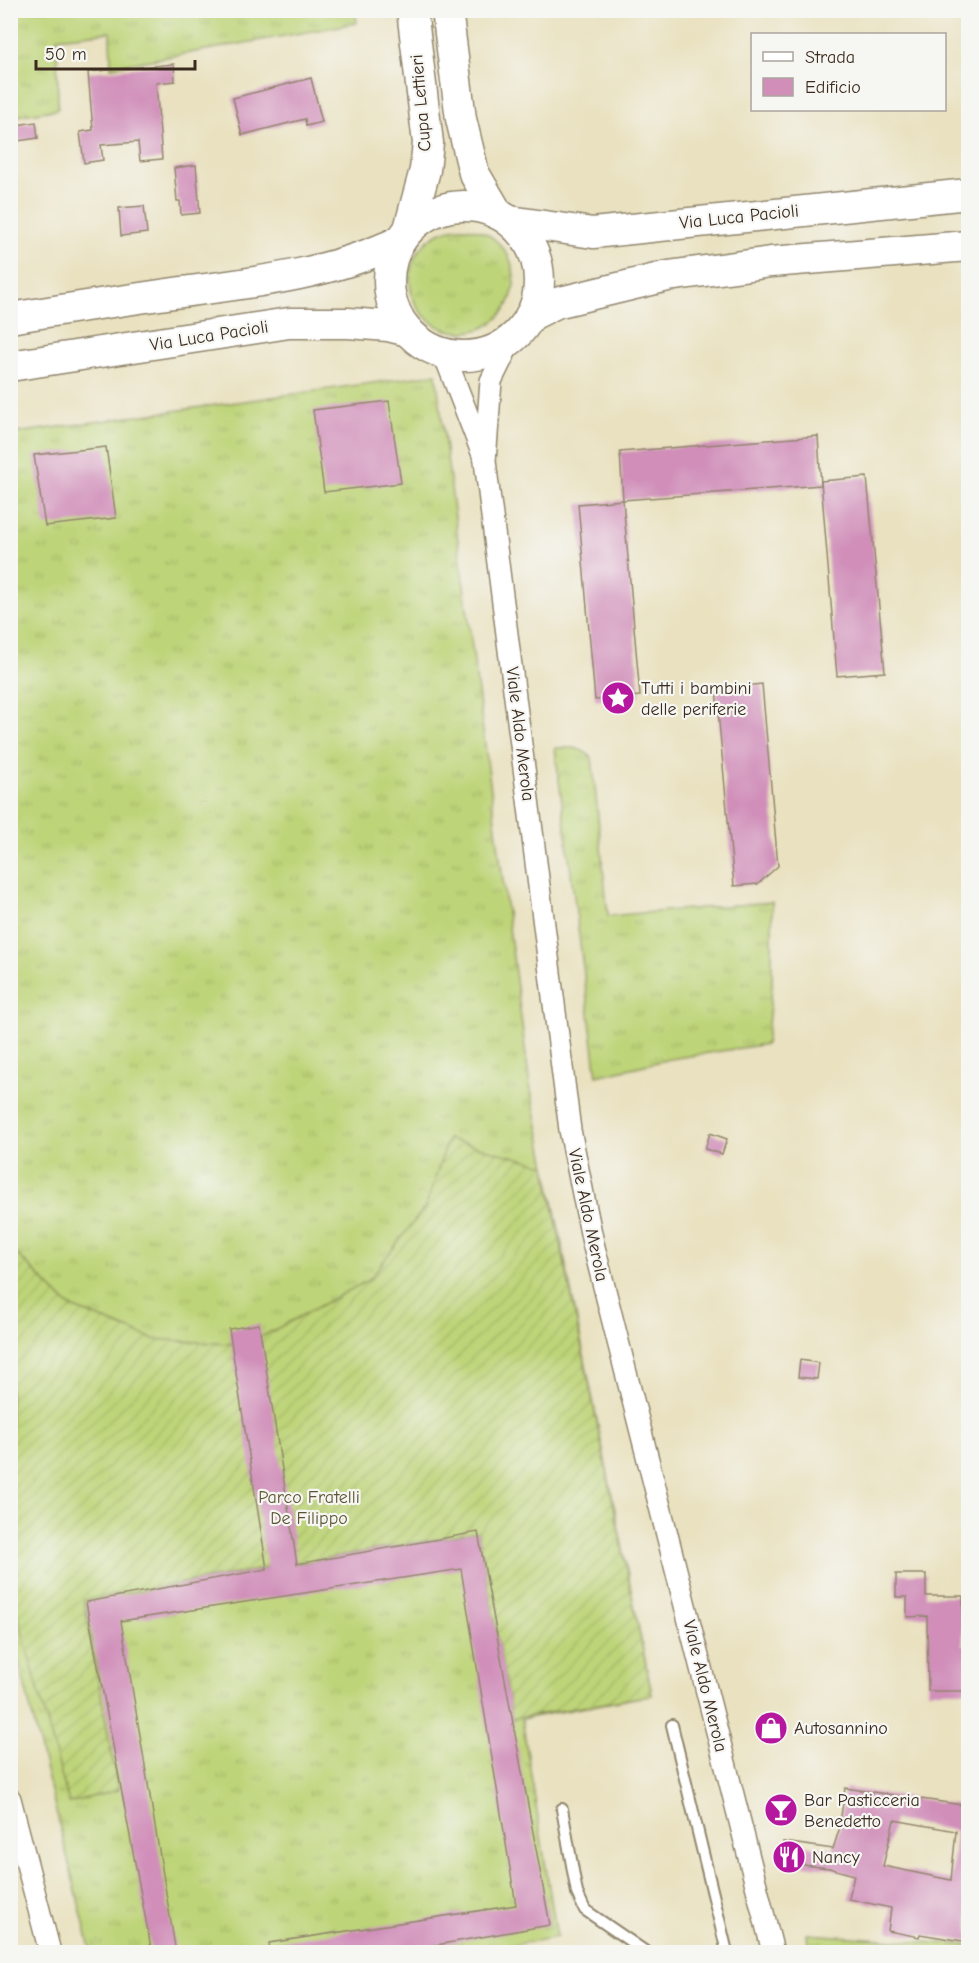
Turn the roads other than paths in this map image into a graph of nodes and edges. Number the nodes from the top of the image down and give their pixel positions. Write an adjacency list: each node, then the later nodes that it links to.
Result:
1 (412, 10): 5 (main road, Cupa Lettieri)
2 (447, 10): 4 (main road, Cupa Lettieri)
3 (969, 194): 4 (main road, Via Luca Pacioli)
4 (504, 217): 5 (main road); 7 (main road)
5 (405, 235): 8 (main road); 9 (main road)
6 (969, 246): 7 (main road)
7 (530, 316): 10 (main road)
8 (10, 318)
9 (408, 331): 11 (main road); 12 (main road, Via Luca Pacioli)
10 (511, 340): 11 (main road); 13 (street, Viale Aldo Merola)
11 (444, 354): 13 (street, Viale Aldo Merola)
12 (10, 366)
13 (485, 462): 20 (street, Viale Aldo Merola)
14 (672, 1725): 19 (lane)
15 (10, 1799): 17 (street)
16 (562, 1809): 18 (lane)
17 (50, 1953)
18 (646, 1953)
19 (727, 1953)
20 (773, 1953)

